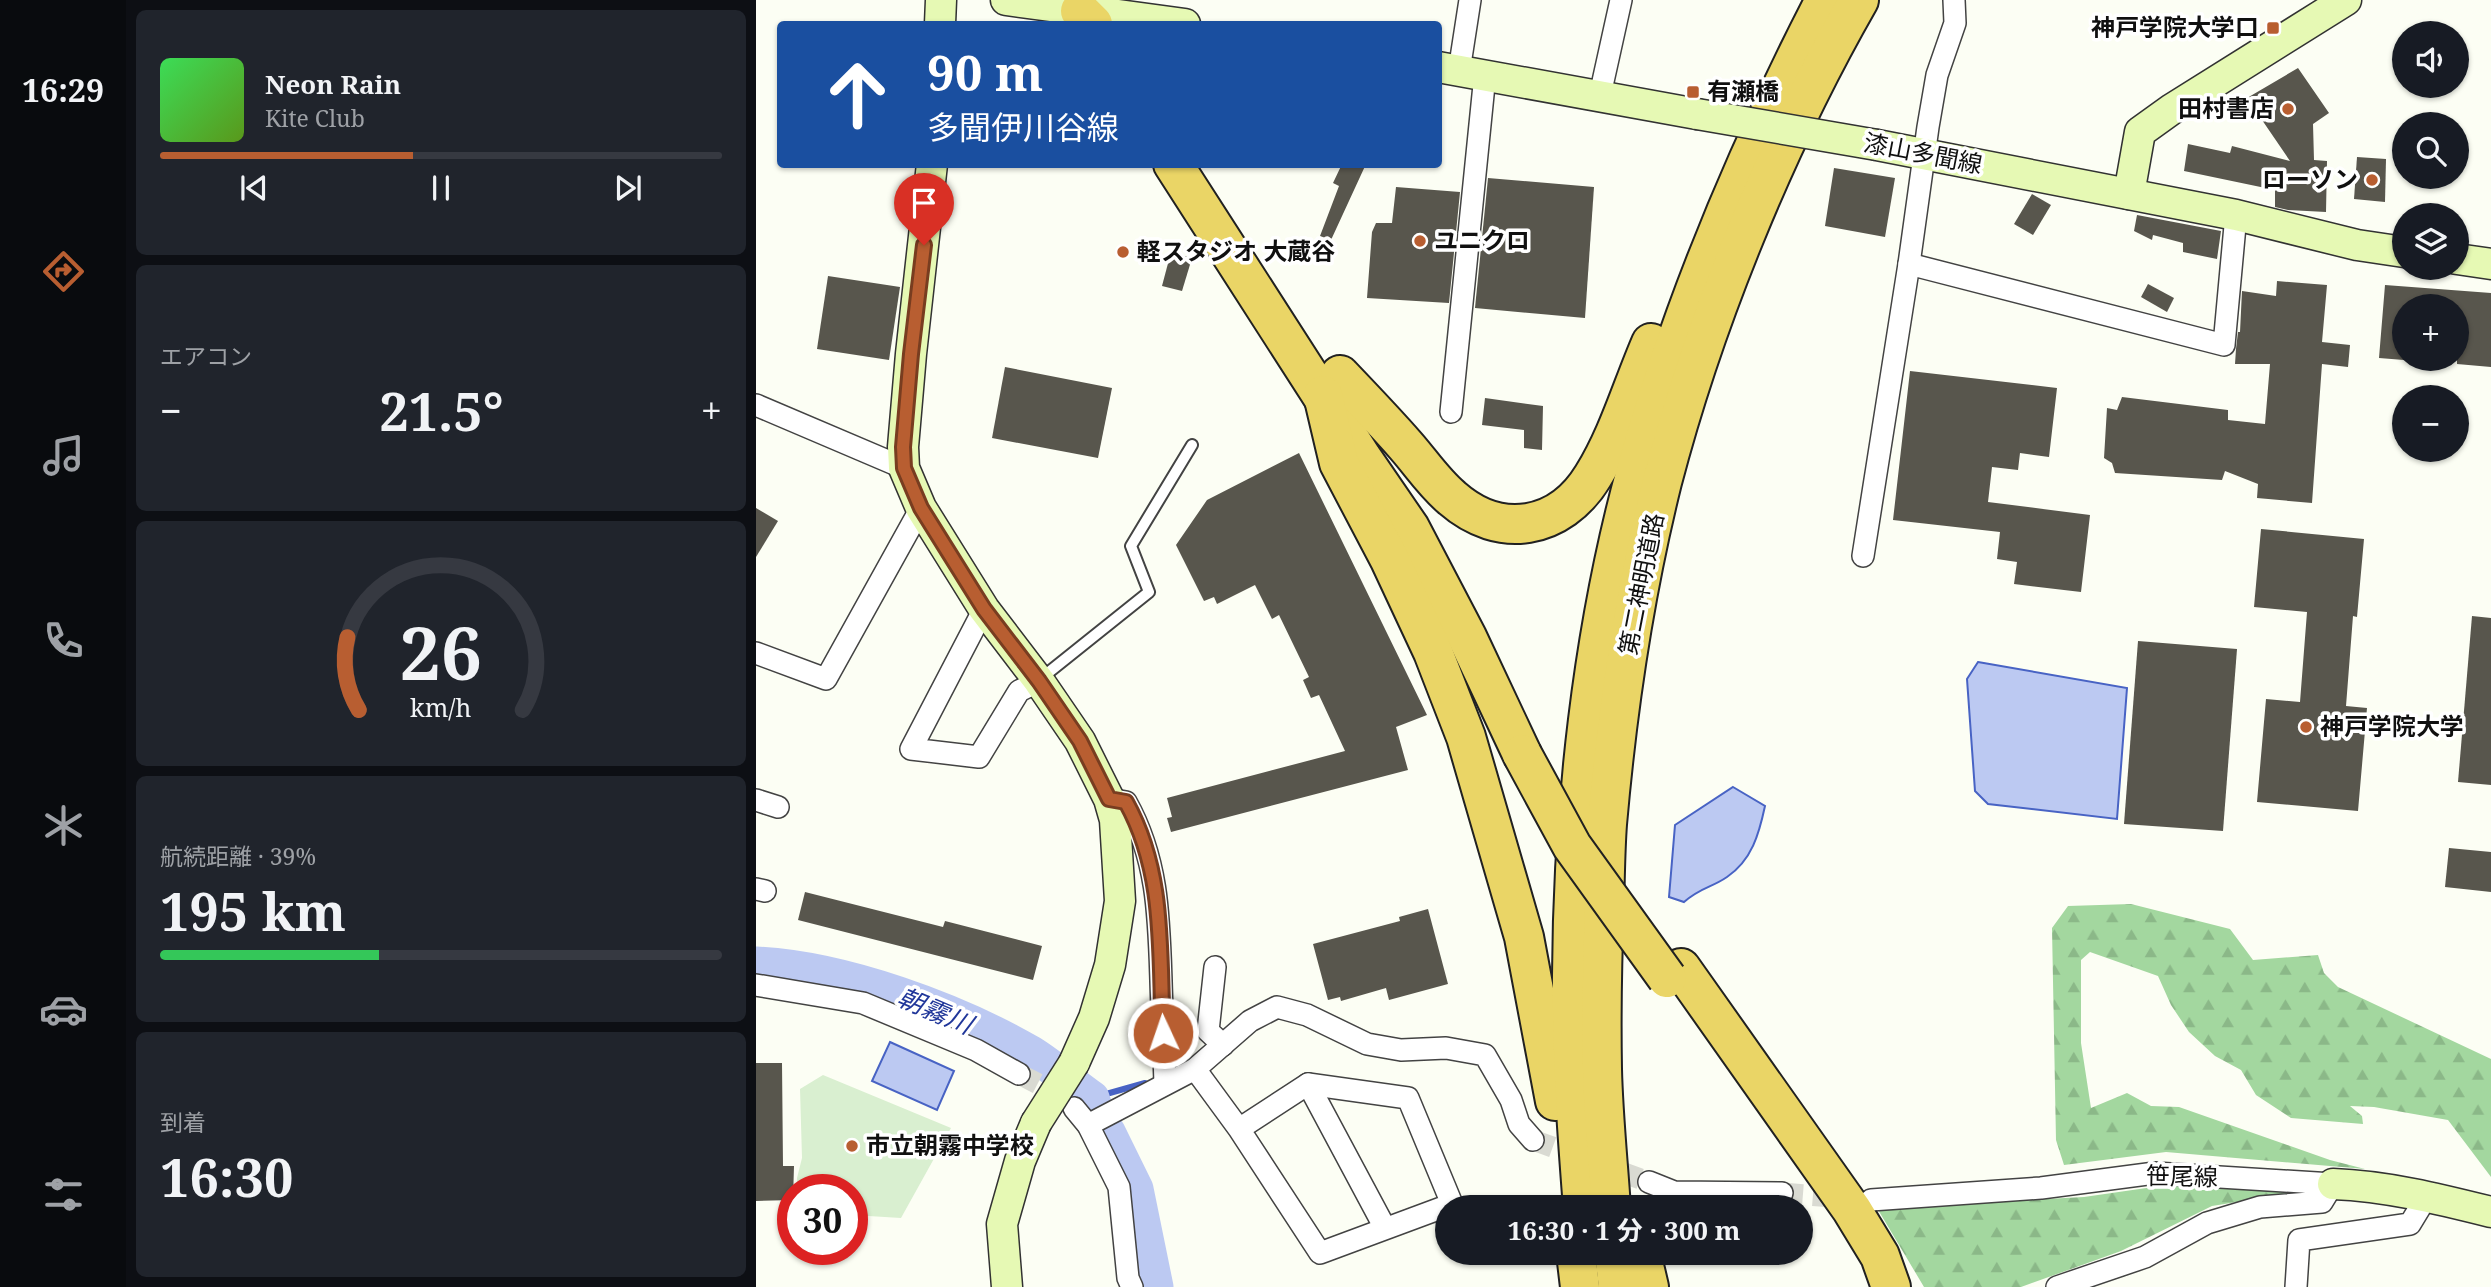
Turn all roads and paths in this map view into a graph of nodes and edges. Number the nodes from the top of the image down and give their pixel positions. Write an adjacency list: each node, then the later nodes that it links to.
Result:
1 (941, 0): 11 (street)
2 (1006, 0): 10 (street)
3 (1470, 0): 13 (street)
4 (1621, 0): 14 (street)
5 (1816, 0): 25 (highway)
6 (1825, 0): 54 (highway, 第二神明道路)
7 (1859, 0): 38 (highway, 第二神明道路)
8 (1954, 0): 15 (street)
9 (2346, 0): 19 (street)
10 (1087, 20): 12 (street)
11 (940, 21)
12 (1112, 21)
13 (1461, 71): 14 (street, 漆山多聞線); 27 (street)
14 (1600, 95): 15 (street, 漆山多聞線, bridge)
15 (1923, 154): 19 (street, 漆山多聞線); 23 (street)
16 (932, 168): 29 (street)
17 (1176, 168): 25 (highway)
18 (1202, 168): 25 (highway)
19 (2129, 194): 20 (street, 漆山多聞線)
20 (2236, 215): 21 (street, 漆山多聞線); 23 (street)
21 (2392, 250)
22 (2469, 261): 24 (street)
23 (1909, 264): 31 (street)
24 (2491, 264)
25 (1332, 385): 40 (highway); 53 (highway)
26 (756, 405): 29 (street)
27 (1451, 412)
28 (1192, 445): 34 (lane)
29 (904, 468): 30 (street)
30 (921, 508): 32 (street); 33 (street)
31 (1863, 556)
32 (984, 609): 34 (street); 34 (street)
33 (756, 653)
34 (1039, 681): 35 (street)
35 (1109, 799): 45 (street); 65 (street, bridge)
36 (756, 800): 37 (street)
37 (778, 807)
38 (1604, 923): 55 (highway, 第二神明道路); 56 (highway)
39 (1215, 967): 42 (street)
40 (1674, 973): 71 (highway); 72 (highway)
41 (756, 985): 44 (street)
42 (1223, 1045): 43 (street); 50 (street)
43 (1195, 1069): 45 (street); 49 (street)
44 (1019, 1074)
45 (1166, 1084): 48 (street)
46 (1308, 1084): 49 (street); 60 (street); 60 (street)
47 (1074, 1108): 48 (street)
48 (1088, 1125): 66 (street)
49 (1239, 1129): 60 (street)
50 (1533, 1140)
51 (2333, 1184): 57 (street, 笹尾線); 58 (street, 笹尾線); 73 (street)
52 (1782, 1193): 56 (street)
53 (1567, 1195)
54 (1582, 1195)
55 (1610, 1195)
56 (1641, 1195)
57 (2427, 1196): 59 (street, 笹尾線); 74 (street)
58 (1871, 1200)
59 (2491, 1212)
60 (1385, 1228)
61 (1577, 1265): 67 (highway)
62 (1587, 1265): 68 (highway)
63 (1615, 1265): 69 (highway)
64 (1644, 1265): 70 (highway)
65 (1007, 1287)
66 (1132, 1287)
67 (1580, 1287)
68 (1590, 1287)
69 (1618, 1287)
70 (1649, 1287)
71 (1872, 1287)
72 (1891, 1287)
73 (2057, 1287)
74 (2296, 1287)

